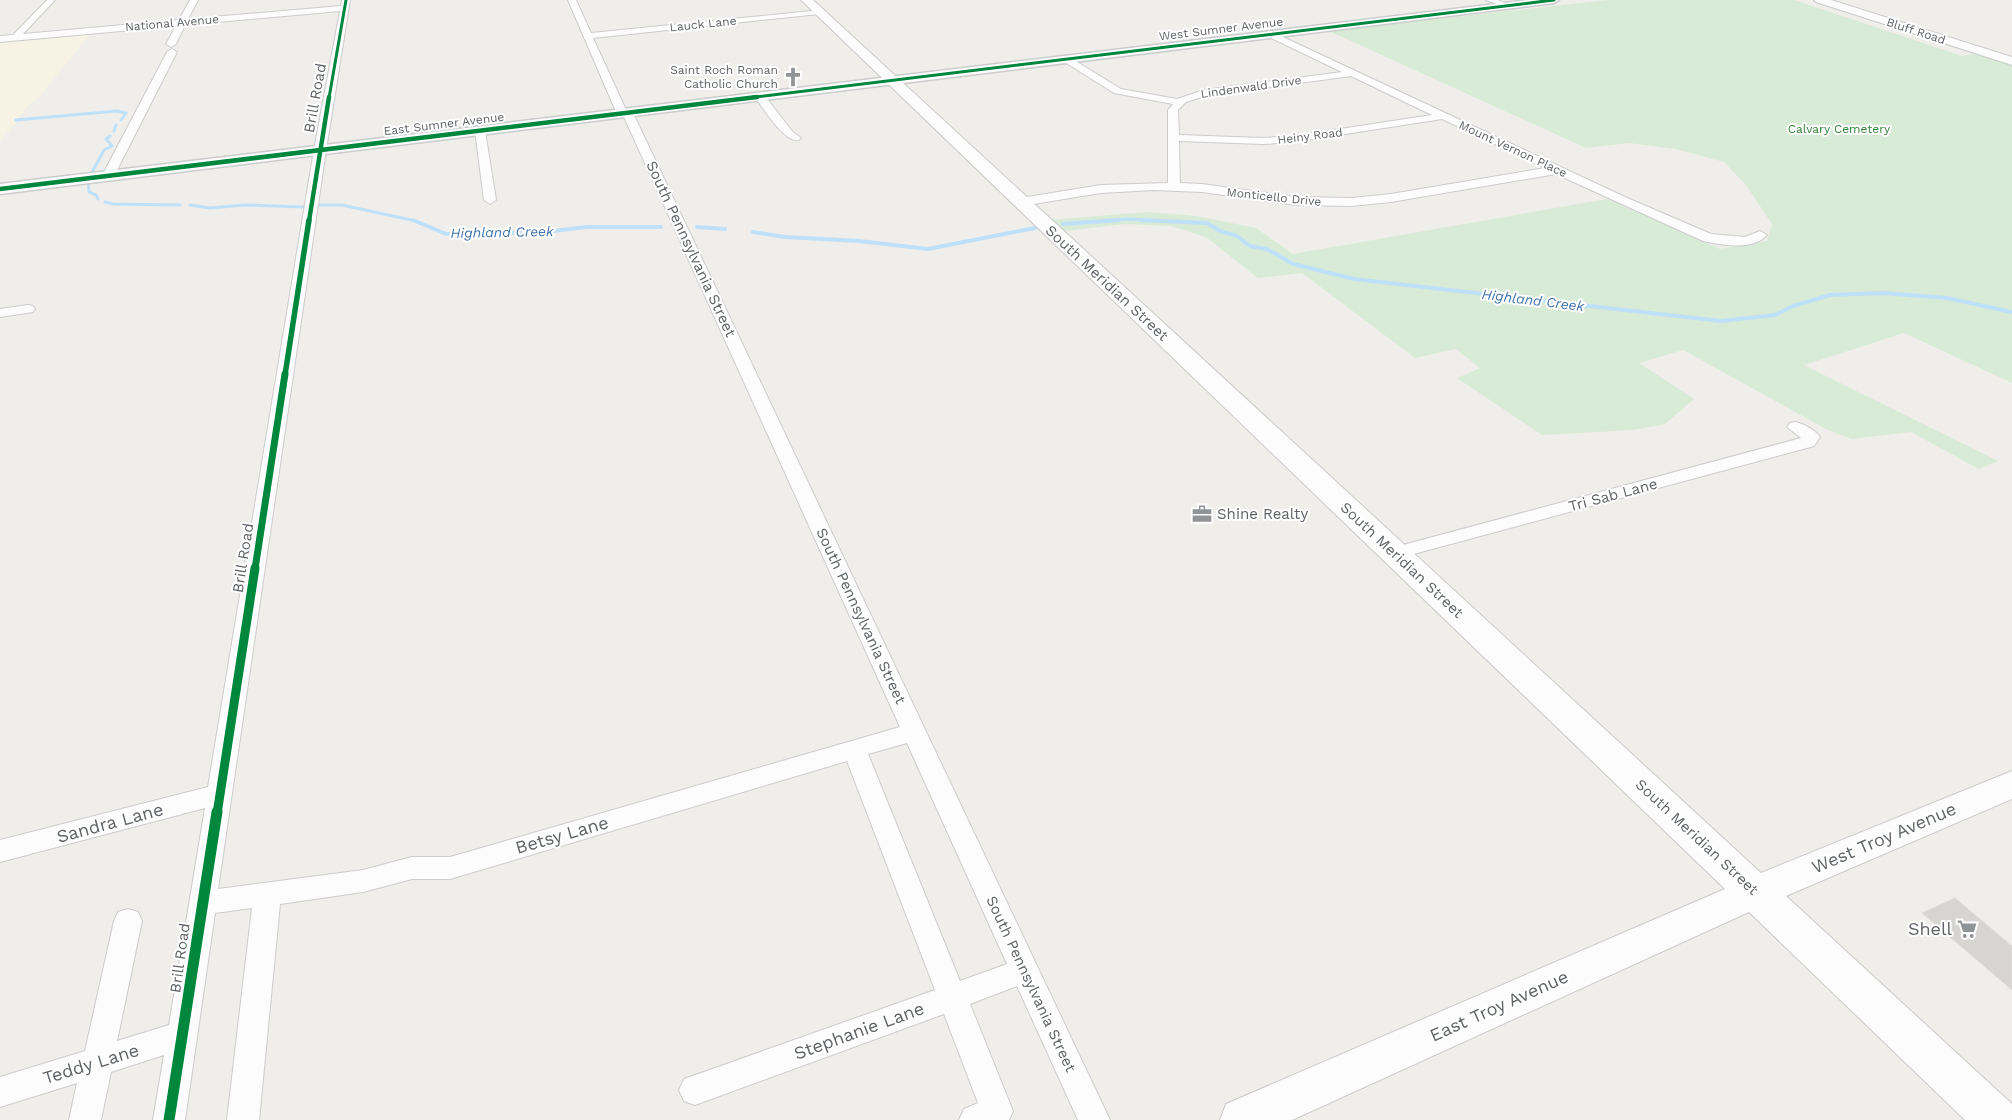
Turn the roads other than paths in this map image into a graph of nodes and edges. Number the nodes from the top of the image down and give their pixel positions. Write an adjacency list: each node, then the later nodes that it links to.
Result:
1 (51, 0): 13 (street)
2 (194, 0): 10 (street)
3 (572, 0): 12 (street, South Pennsylvania Street)
4 (1490, 0): 9 (street)
5 (1554, 0): 9 (street, West Sumner Avenue)
6 (1820, 0): 16 (main road, Bluff Road)
7 (345, 4): 10 (street, National Avenue); 26 (street, Brill Road)
8 (813, 6): 12 (street, Lauck Lane); 18 (main road, South Meridian Street)
9 (1507, 6): 11 (street, West Sumner Avenue)
10 (183, 22): 13 (street, National Avenue); 28 (street)
11 (1270, 34): 15 (street, West Sumner Avenue); 17 (street, Mount Vernon Place)
12 (587, 36): 21 (street, South Pennsylvania Street)
13 (16, 37): 14 (street, National Avenue)
14 (0, 39)
15 (1066, 60): 18 (street, West Sumner Avenue); 20 (street)
16 (2012, 61)
17 (1352, 73): 20 (street, Lindenwald Drive); 22 (street, Mount Vernon Place)
18 (891, 80): 19 (street, East Sumner Avenue); 32 (main road, South Meridian Street)
19 (760, 97): 21 (street, East Sumner Avenue); 24 (street)
20 (1178, 102): 25 (street)
21 (625, 113): 23 (street, East Sumner Avenue); 38 (street, South Pennsylvania Street)
22 (1444, 116): 25 (street, Heiny Road); 27 (street, Mount Vernon Place)
23 (480, 131): 26 (street, East Sumner Avenue); 31 (street)
24 (795, 138)
25 (1174, 138): 29 (street)
26 (320, 150): 28 (street, East Sumner Avenue); 41 (street, Brill Road)
27 (1556, 170): 29 (street, Monticello Drive); 33 (street, Mount Vernon Place)
28 (108, 176): 30 (street, East Sumner Avenue)
29 (1174, 186): 32 (street, Monticello Drive)
30 (0, 189)
31 (490, 200)
32 (1021, 202): 37 (main road, South Meridian Street)
33 (1760, 235)
34 (28, 309): 35 (street)
35 (0, 313)
36 (1796, 427): 37 (street, Tri Sab Lane)
37 (1395, 553): 43 (main road, South Meridian Street)
38 (914, 732): 39 (street, Betsy Lane); 47 (street, South Pennsylvania Street)
39 (854, 749): 44 (street, Betsy Lane); 48 (street)
40 (2012, 784): 43 (main road, West Troy Avenue)
41 (219, 794): 42 (street, Sandra Lane); 45 (street, Brill Road)
42 (0, 851)
43 (1756, 892): 58 (main road, East Troy Avenue); 59 (main road, South Meridian Street)
44 (266, 894): 45 (street, Betsy Lane); 55 (street)
45 (202, 903): 49 (street, Brill Road)
46 (128, 921): 50 (street)
47 (1024, 971): 48 (street, Stephanie Lane); 57 (street, South Pennsylvania Street)
48 (952, 997): 51 (street, Stephanie Lane); 56 (street)
49 (183, 1035): 50 (street, Teddy Lane); 54 (street, Brill Road)
50 (98, 1062): 52 (street, Teddy Lane); 53 (street)
51 (695, 1090)
52 (0, 1092)
53 (85, 1120)
54 (169, 1120)
55 (243, 1120)
56 (976, 1120)
57 (1094, 1120)
58 (1242, 1120)
59 (1997, 1120)

